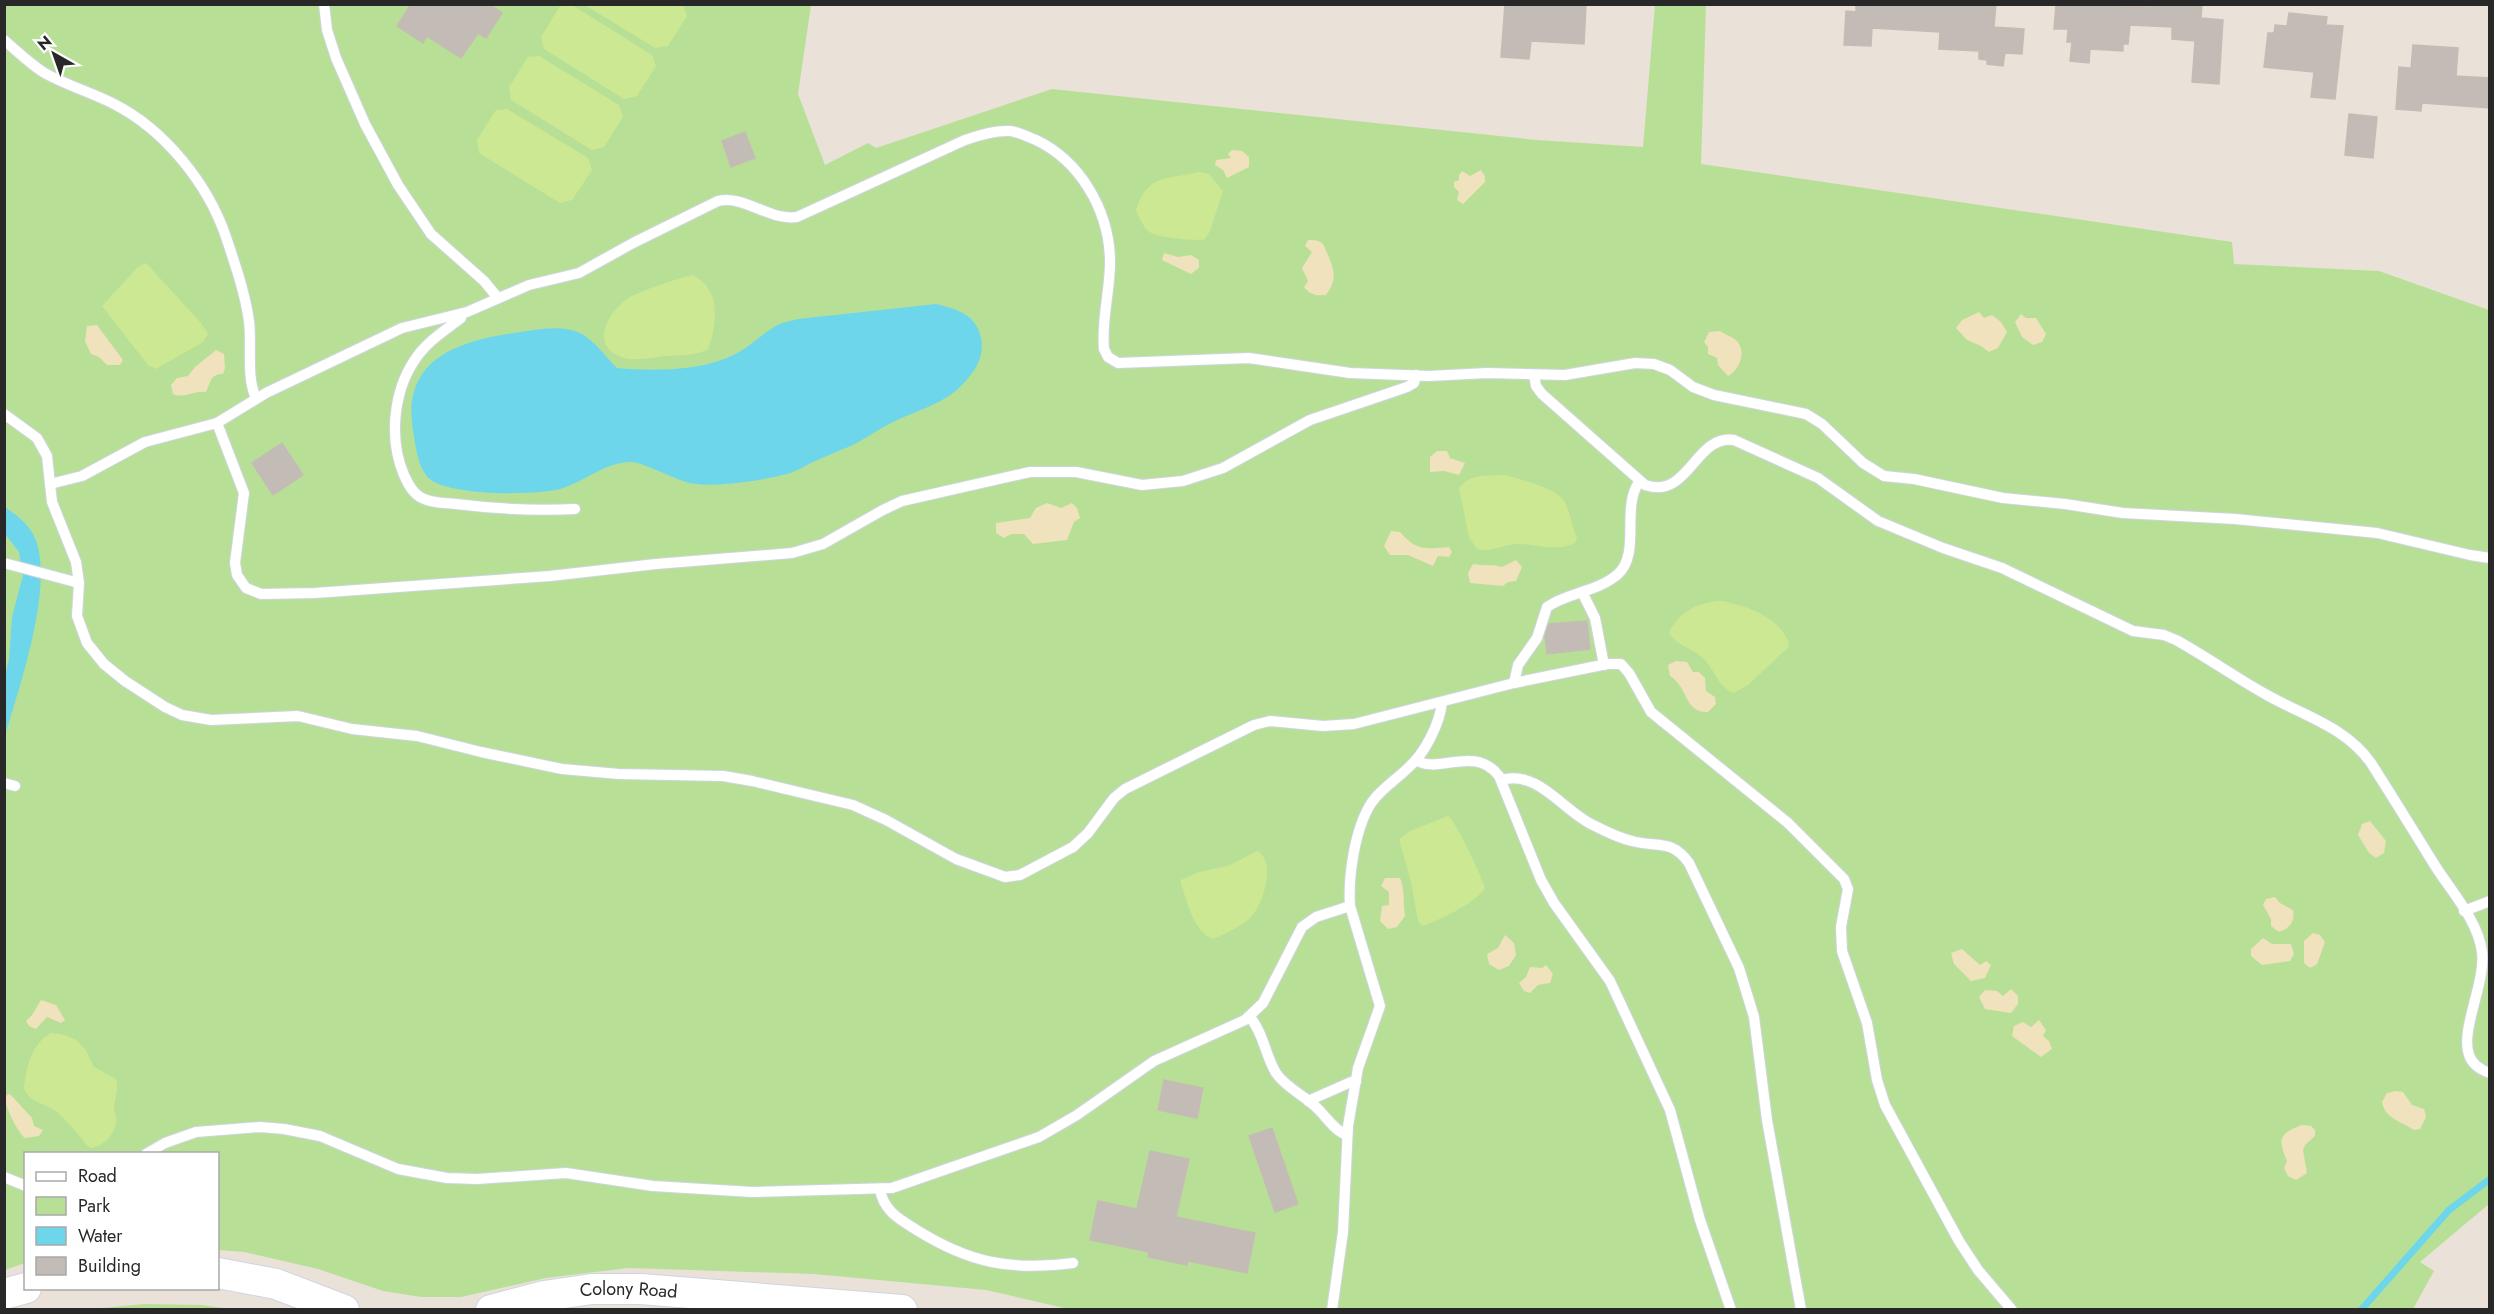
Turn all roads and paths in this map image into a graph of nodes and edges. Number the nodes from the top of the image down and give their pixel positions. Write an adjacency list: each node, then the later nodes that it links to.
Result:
1 (324, 4): 3 (lane)
2 (4, 40): 7 (lane)
3 (498, 298): 4 (lane); 5 (lane)
4 (462, 314): 7 (lane); 12 (lane)
5 (1416, 375): 6 (lane); 9 (lane)
6 (1534, 375): 10 (lane); 13 (lane)
7 (256, 398): 9 (lane)
8 (4, 414): 11 (lane)
9 (217, 423): 11 (lane)
10 (1640, 482): 16 (lane); 24 (lane)
11 (50, 484): 15 (lane)
12 (575, 509)
13 (2490, 558)
14 (4, 563): 15 (lane)
15 (79, 583): 19 (lane)
16 (1582, 592): 17 (lane); 18 (lane)
17 (1604, 665): 18 (lane); 46 (lane)
18 (1514, 683): 19 (lane)
19 (1442, 702): 20 (lane)
20 (1416, 760): 21 (lane); 23 (lane)
21 (1501, 780): 44 (lane); 45 (lane)
22 (2490, 901): 24 (lane)
23 (1350, 906): 25 (lane); 27 (lane)
24 (2464, 911): 26 (lane)
25 (1250, 1017): 28 (lane); 33 (lane)
26 (2490, 1073)
27 (1356, 1082): 28 (lane); 29 (lane)
28 (1308, 1101): 29 (lane)
29 (1347, 1135): 43 (lane)
30 (149, 1152): 33 (lane)
31 (4, 1177): 32 (lane)
32 (24, 1185)
33 (880, 1189): 34 (lane)
34 (1073, 1263)
35 (219, 1274): 39 (street)
36 (24, 1289): 37 (street)
37 (4, 1294)
38 (695, 1295): 40 (street, Colony Road); 41 (street, Colony Road); 42 (street, Colony Road)
39 (344, 1310)
40 (491, 1310)
41 (604, 1310)
42 (902, 1310)
43 (1332, 1310)
44 (1731, 1310)
45 (1801, 1310)
46 (2012, 1310)

